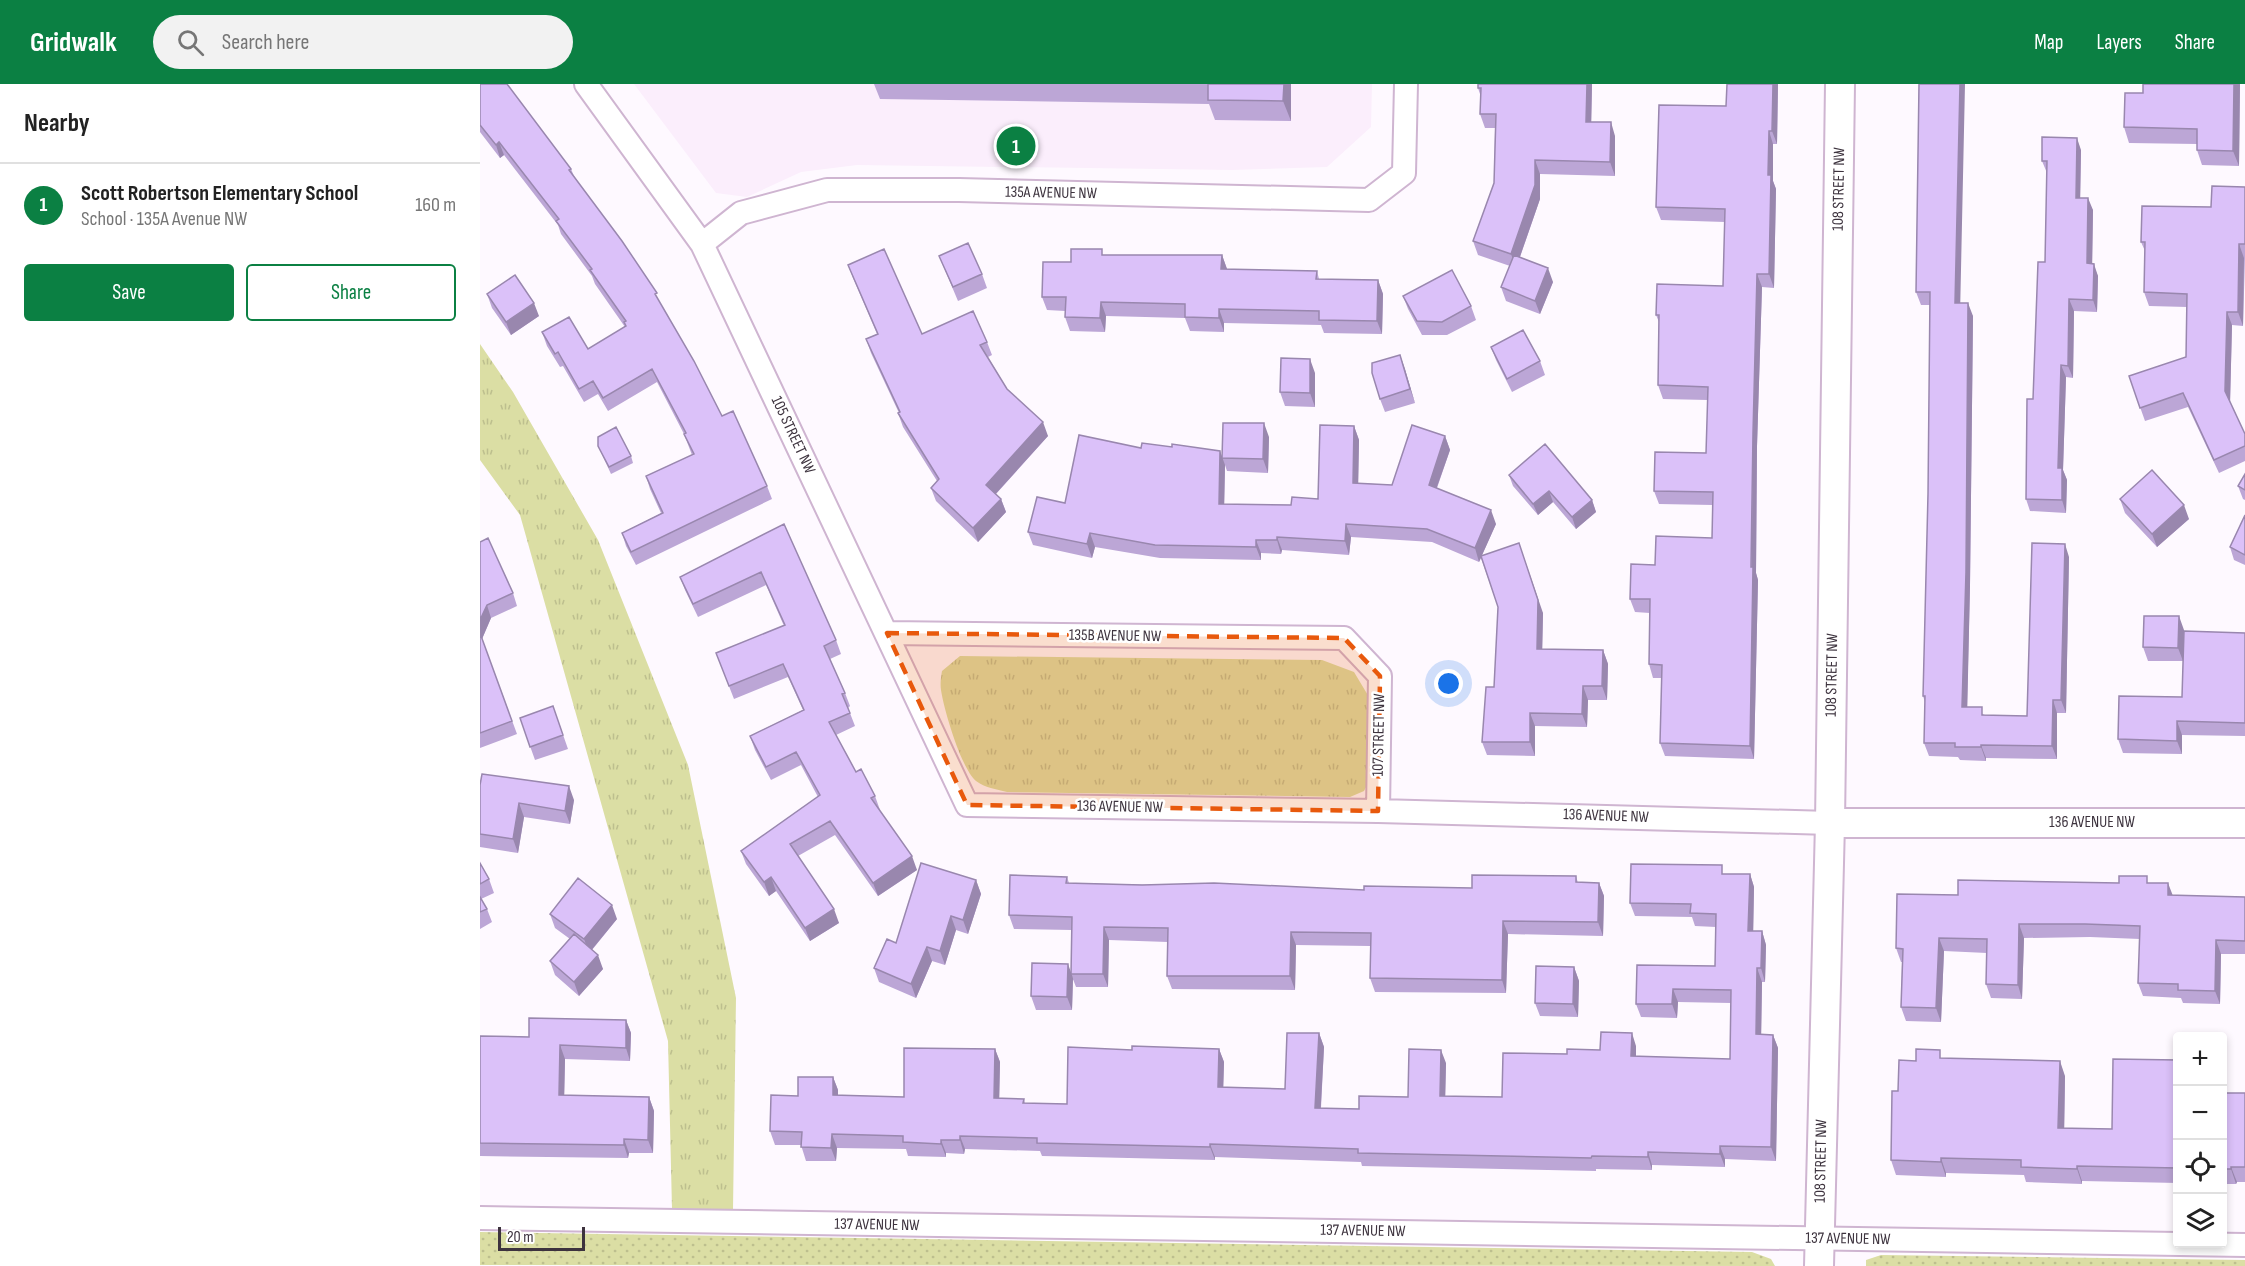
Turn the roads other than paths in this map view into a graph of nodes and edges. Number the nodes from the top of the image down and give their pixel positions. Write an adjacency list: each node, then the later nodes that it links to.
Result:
1 (586, 84): 4 (street, 105 STREET NW)
2 (1406, 84): 4 (street, 135A AVENUE NW)
3 (1840, 84): 9 (street, 108 STREET NW)
4 (702, 244): 5 (street, 105 STREET NW)
5 (887, 633): 6 (street, 135B AVENUE NW); 7 (street, 105 STREET NW)
6 (1344, 638): 8 (street, 107 STREET NW)
7 (967, 805): 8 (street, 136 AVENUE NW)
8 (1378, 810): 9 (street, 136 AVENUE NW)
9 (1830, 823): 10 (street, 136 AVENUE NW); 13 (street, 108 STREET NW)
10 (2245, 823)
11 (480, 1218): 13 (street, 137 AVENUE NW)
12 (2245, 1245): 13 (street, 137 AVENUE NW)
13 (1819, 1252)

